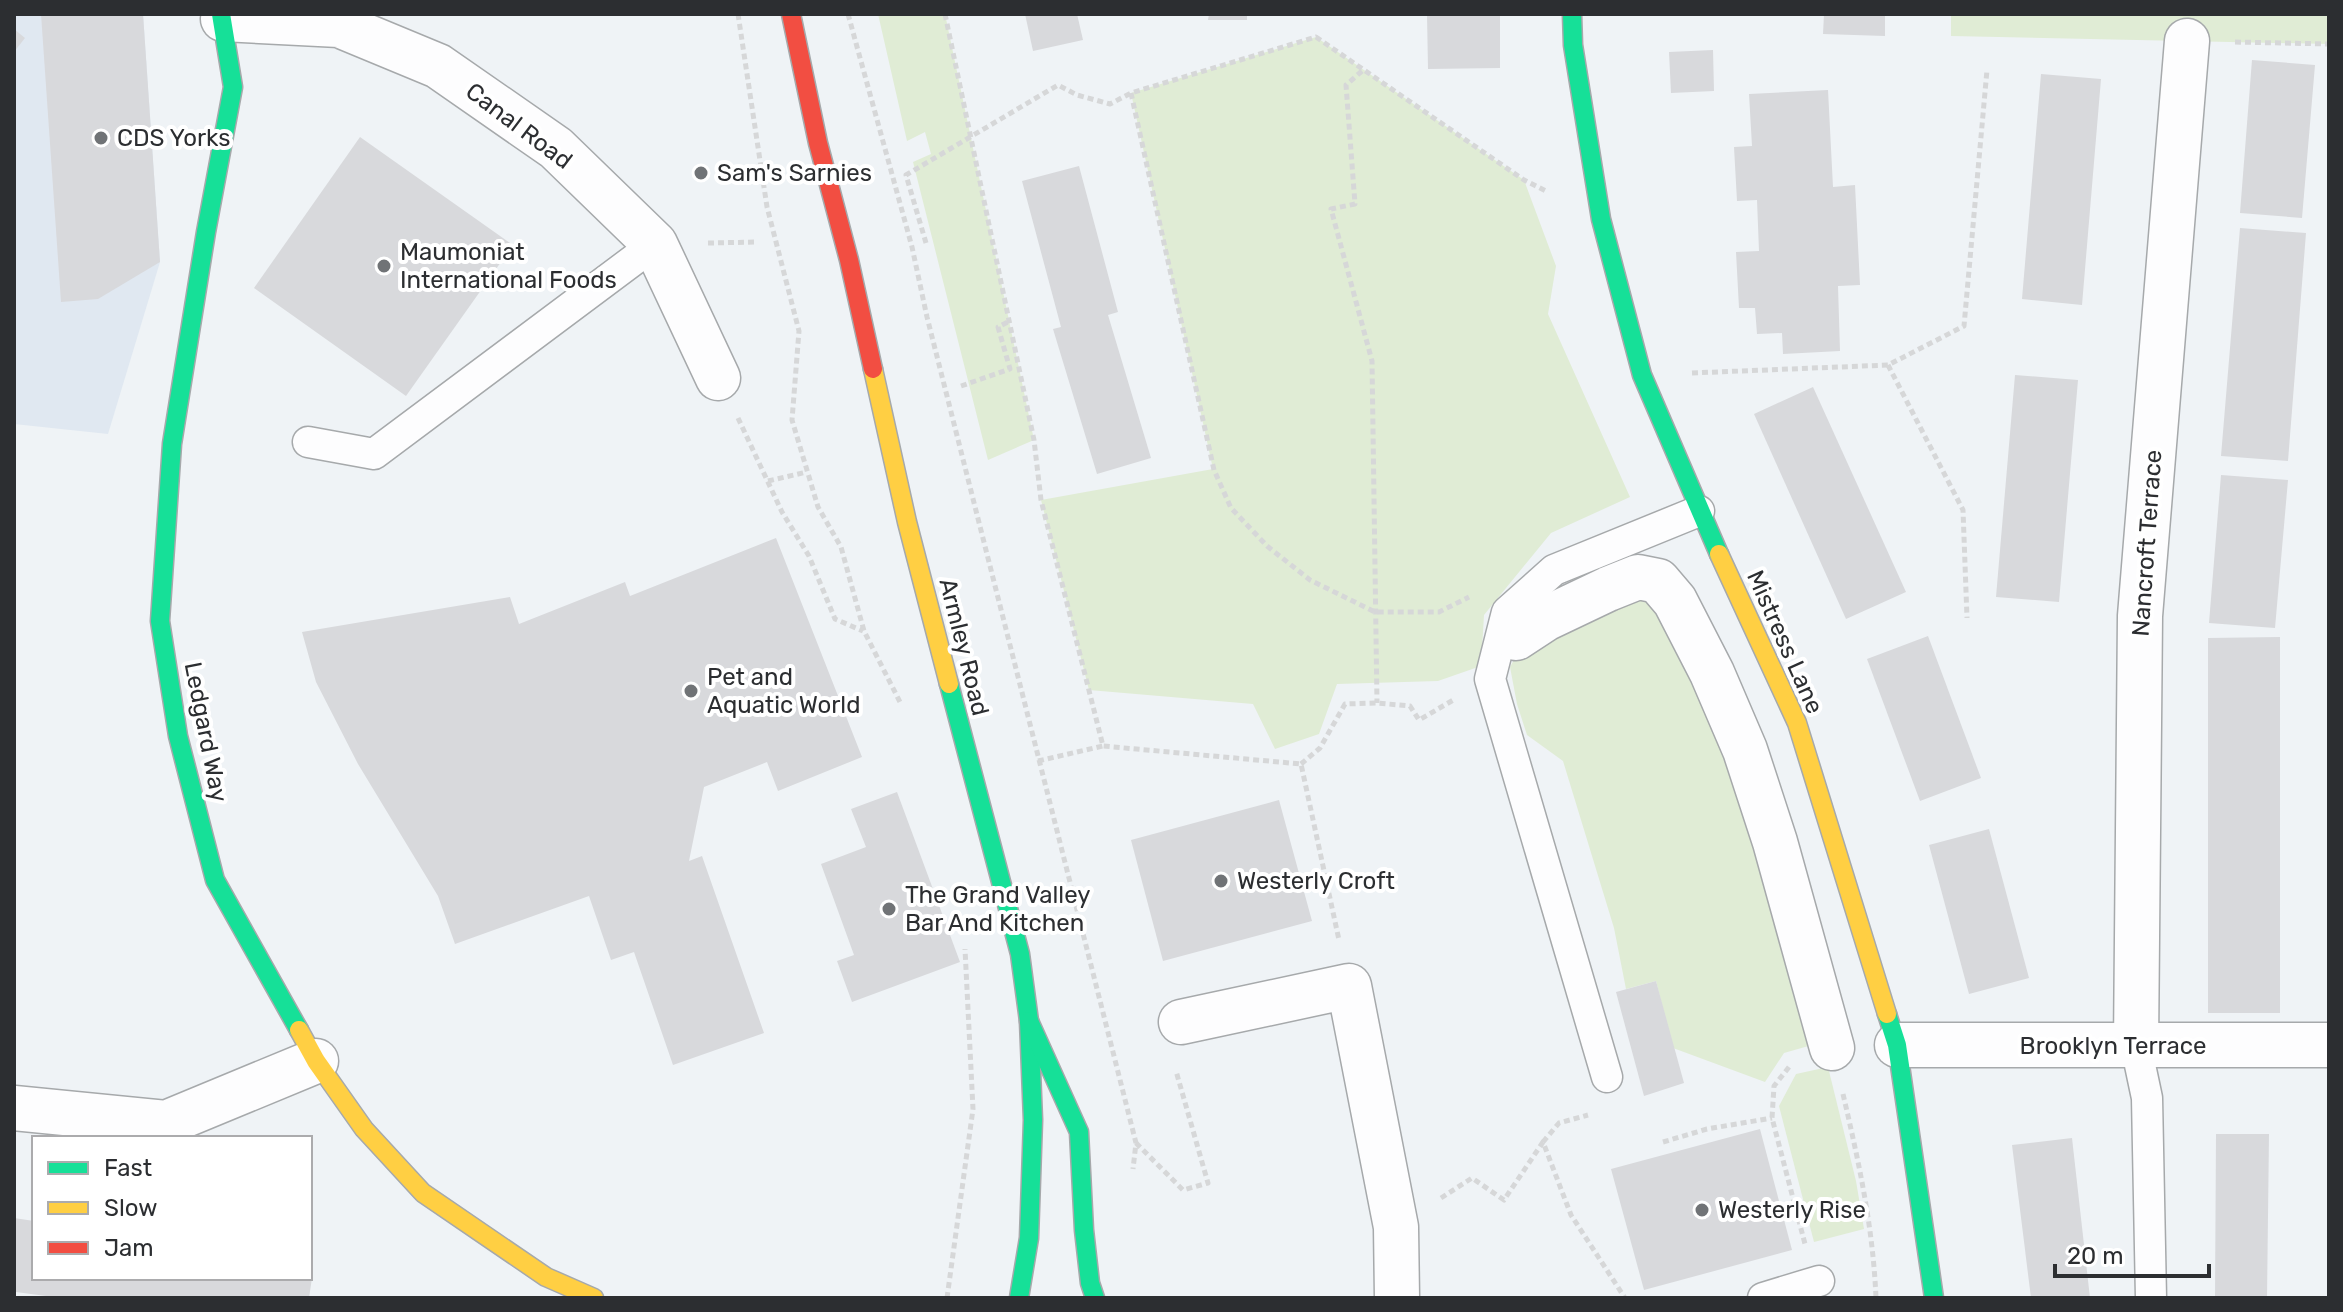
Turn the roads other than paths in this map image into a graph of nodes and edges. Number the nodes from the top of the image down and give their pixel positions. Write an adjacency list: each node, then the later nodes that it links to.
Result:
1 (791, 14): 11 (street, Armley Road)
2 (1572, 14): 9 (street, Mistress Lane)
3 (222, 16): 4 (street, Canal Road); 17 (street, Ledgard Way)
4 (336, 20): 6 (street, Canal Road)
5 (2187, 41): 15 (street, Nancroft Terrace)
6 (655, 244): 7 (street, Canal Road); 8 (lane)
7 (718, 378)
8 (308, 442)
9 (1699, 511): 13 (street, Mistress Lane); 18 (lane)
10 (1516, 638): 16 (street)
11 (1029, 1021): 21 (street, Armley Road); 23 (street)
12 (1181, 1022): 24 (street)
13 (1897, 1045): 15 (street, Brooklyn Terrace); 26 (street, Mistress Lane)
14 (2329, 1045): 15 (street, Brooklyn Terrace)
15 (2136, 1046): 27 (lane)
16 (1832, 1048)
17 (316, 1061): 19 (street); 22 (street, Ledgard Way)
18 (1607, 1077)
19 (14, 1108)
20 (1819, 1281): 25 (lane)
21 (1021, 1294)
22 (594, 1298)
23 (1095, 1298)
24 (1397, 1298)
25 (1763, 1298)
26 (1934, 1298)
27 (2151, 1298)

